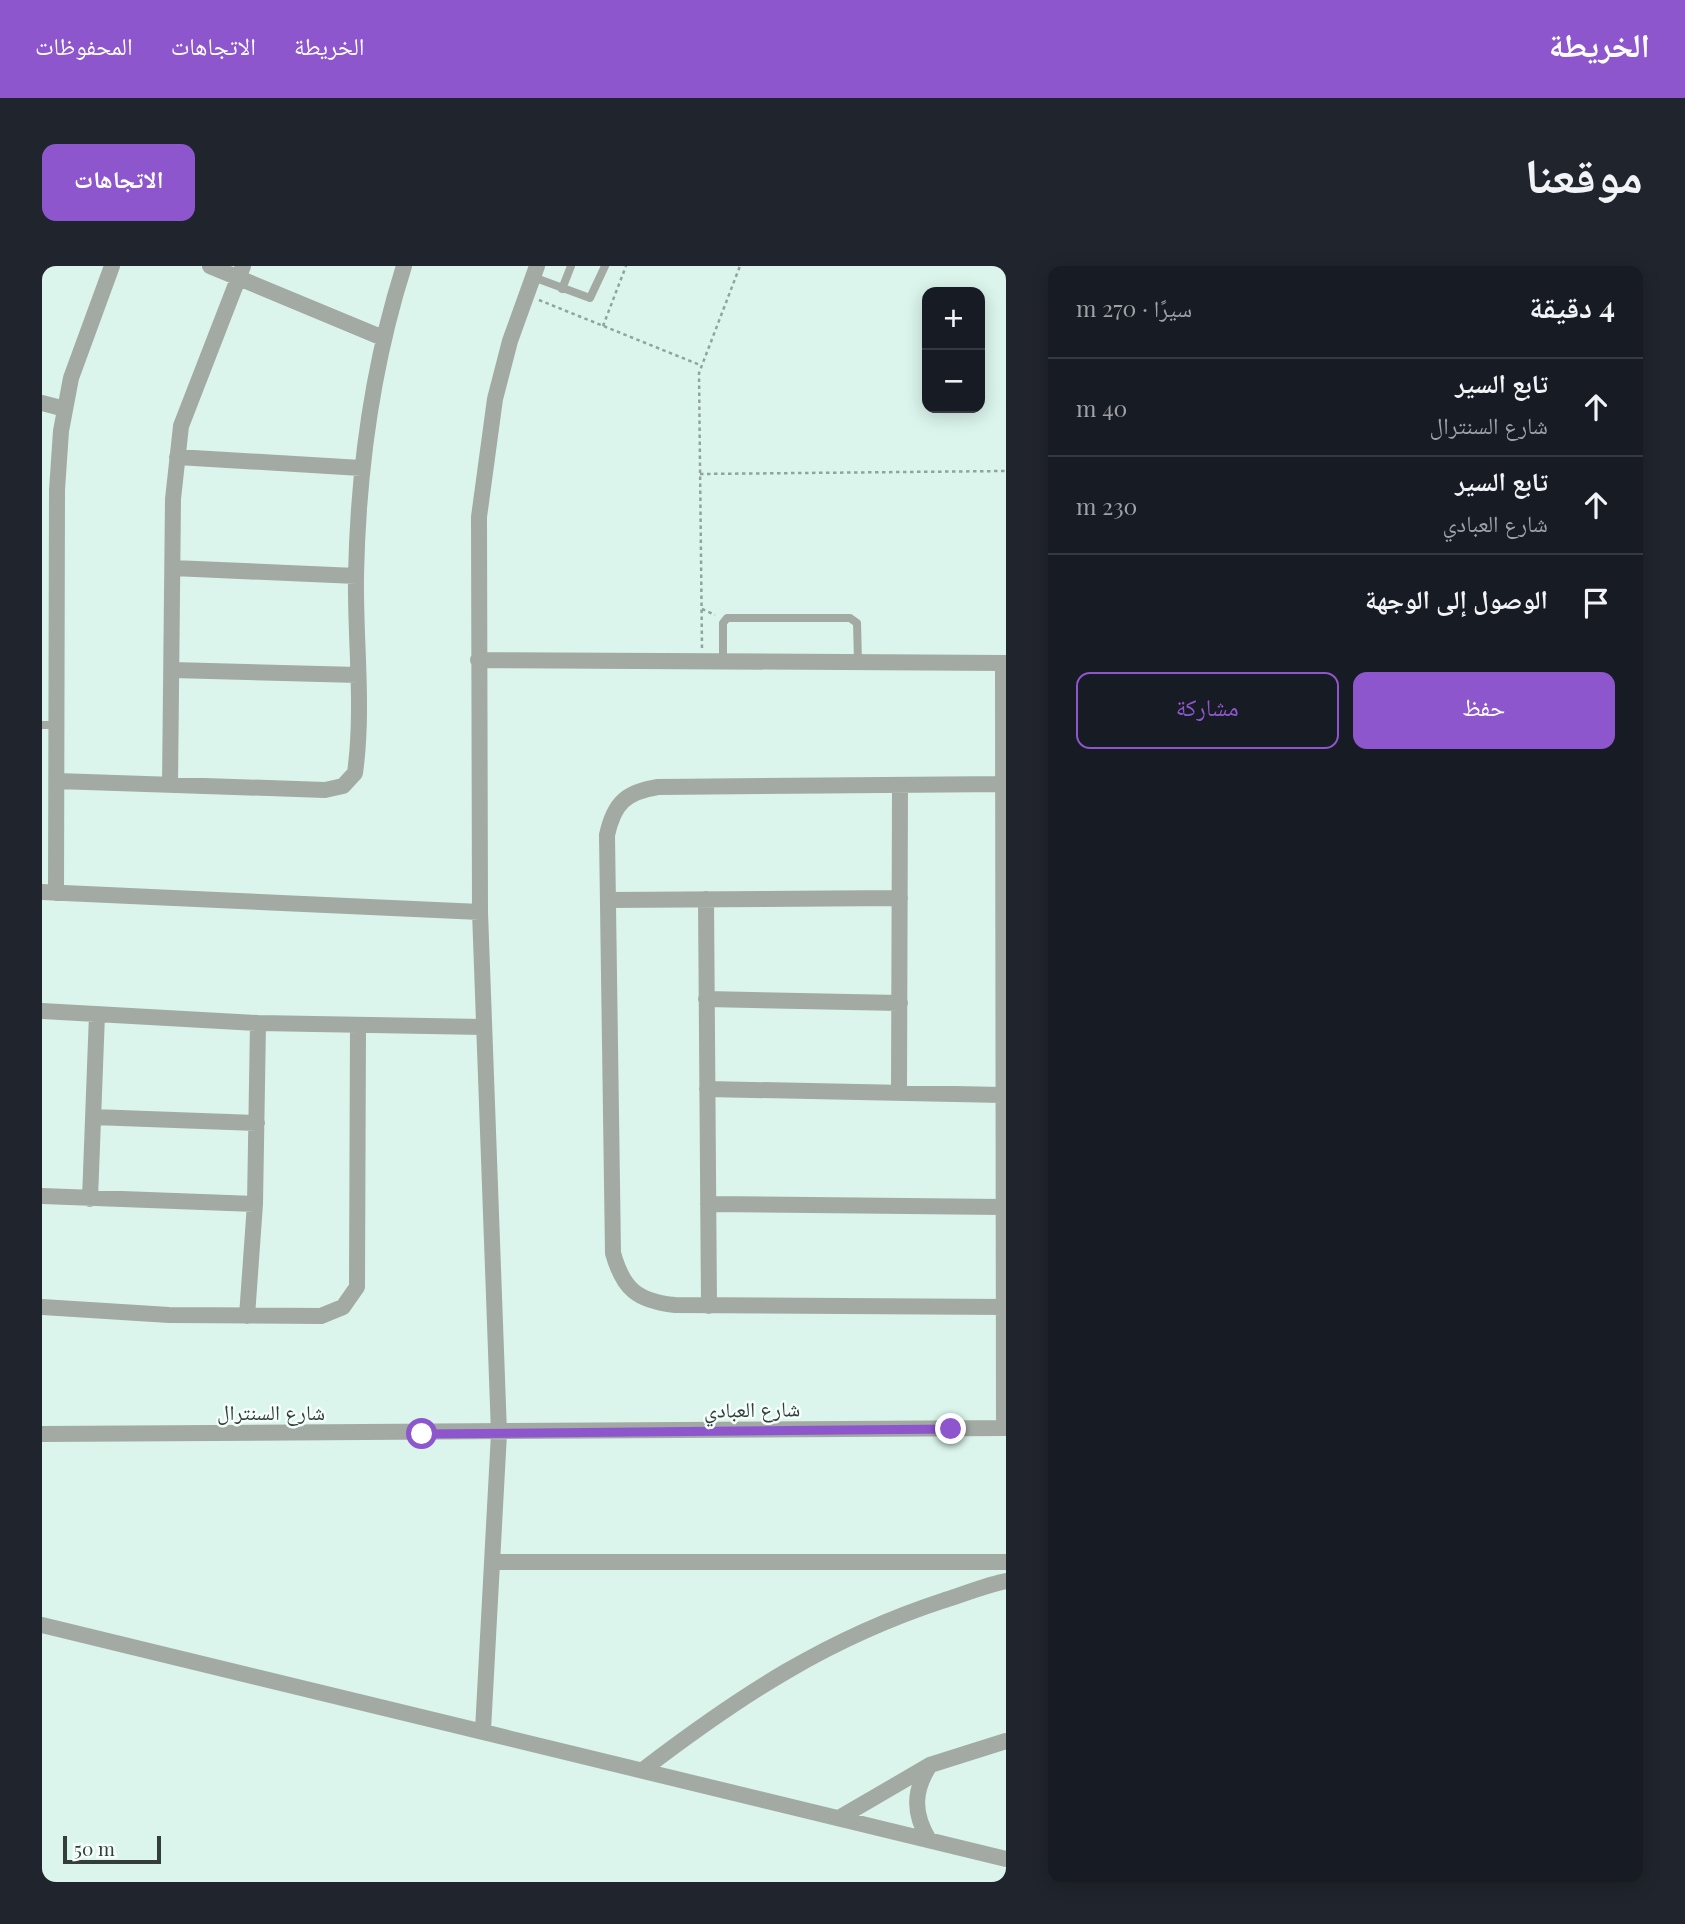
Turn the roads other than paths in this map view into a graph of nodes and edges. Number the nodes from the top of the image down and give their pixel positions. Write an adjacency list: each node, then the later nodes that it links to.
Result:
1 (112, 266): 11 (street)
2 (210, 266): 6 (street)
3 (404, 266): 9 (street)
4 (571, 266): 8 (lane)
5 (605, 266): 8 (lane)
6 (241, 272): 9 (street); 12 (street)
7 (535, 272): 8 (lane); 16 (street)
8 (562, 289)
9 (383, 338): 13 (street)
10 (42, 403): 11 (street)
11 (65, 409): 22 (street)
12 (177, 457): 13 (street); 14 (street)
13 (361, 468): 15 (street)
14 (173, 568): 15 (street); 20 (street)
15 (356, 576): 21 (street)
16 (478, 660): 17 (street); 32 (street)
17 (723, 661): 18 (street); 18 (lane)
18 (858, 662): 19 (street)
19 (1005, 663): 24 (street)
20 (172, 670): 21 (street); 25 (street)
21 (358, 675): 25 (street)
22 (50, 725): 23 (street)
23 (57, 781): 25 (street); 27 (street)
24 (1005, 784): 26 (street); 28 (street)
25 (170, 785)
26 (900, 785): 29 (street); 31 (street)
27 (49, 892): 32 (street)
28 (1005, 896): 42 (street)
29 (900, 898): 30 (street); 34 (street)
30 (706, 899): 31 (street); 33 (street)
31 (608, 900): 50 (street)
32 (480, 912): 39 (street)
33 (706, 999): 34 (street); 40 (street)
34 (900, 1003): 41 (street)
35 (42, 1011): 36 (street)
36 (97, 1014): 37 (street); 43 (street)
37 (258, 1023): 38 (street); 44 (street)
38 (358, 1026): 39 (street); 53 (street)
39 (484, 1027): 55 (street)
40 (707, 1089): 41 (street); 48 (street)
41 (900, 1093): 42 (street)
42 (1003, 1095): 49 (street)
43 (93, 1117): 44 (street); 46 (street)
44 (257, 1123): 47 (street)
45 (42, 1196): 46 (street)
46 (90, 1199): 47 (street)
47 (255, 1204): 53 (street)
48 (708, 1204): 49 (street); 50 (street)
49 (1003, 1207): 52 (street)
50 (709, 1306): 52 (street)
51 (42, 1307): 53 (street)
52 (1005, 1307): 54 (street)
53 (247, 1316)
54 (1005, 1428): 55 (street, شارع العبادي)
55 (499, 1433): 56 (street, شارع السنترال); 57 (street)
56 (42, 1434)
57 (492, 1562): 58 (street); 61 (street)
58 (1006, 1562)
59 (1006, 1581): 64 (street)
60 (42, 1625): 61 (street)
61 (483, 1730): 64 (street)
62 (1006, 1741): 63 (street)
63 (929, 1765): 65 (street); 66 (street)
64 (645, 1769): 65 (street)
65 (839, 1818): 66 (street)
66 (929, 1840): 67 (street)
67 (1006, 1859)

